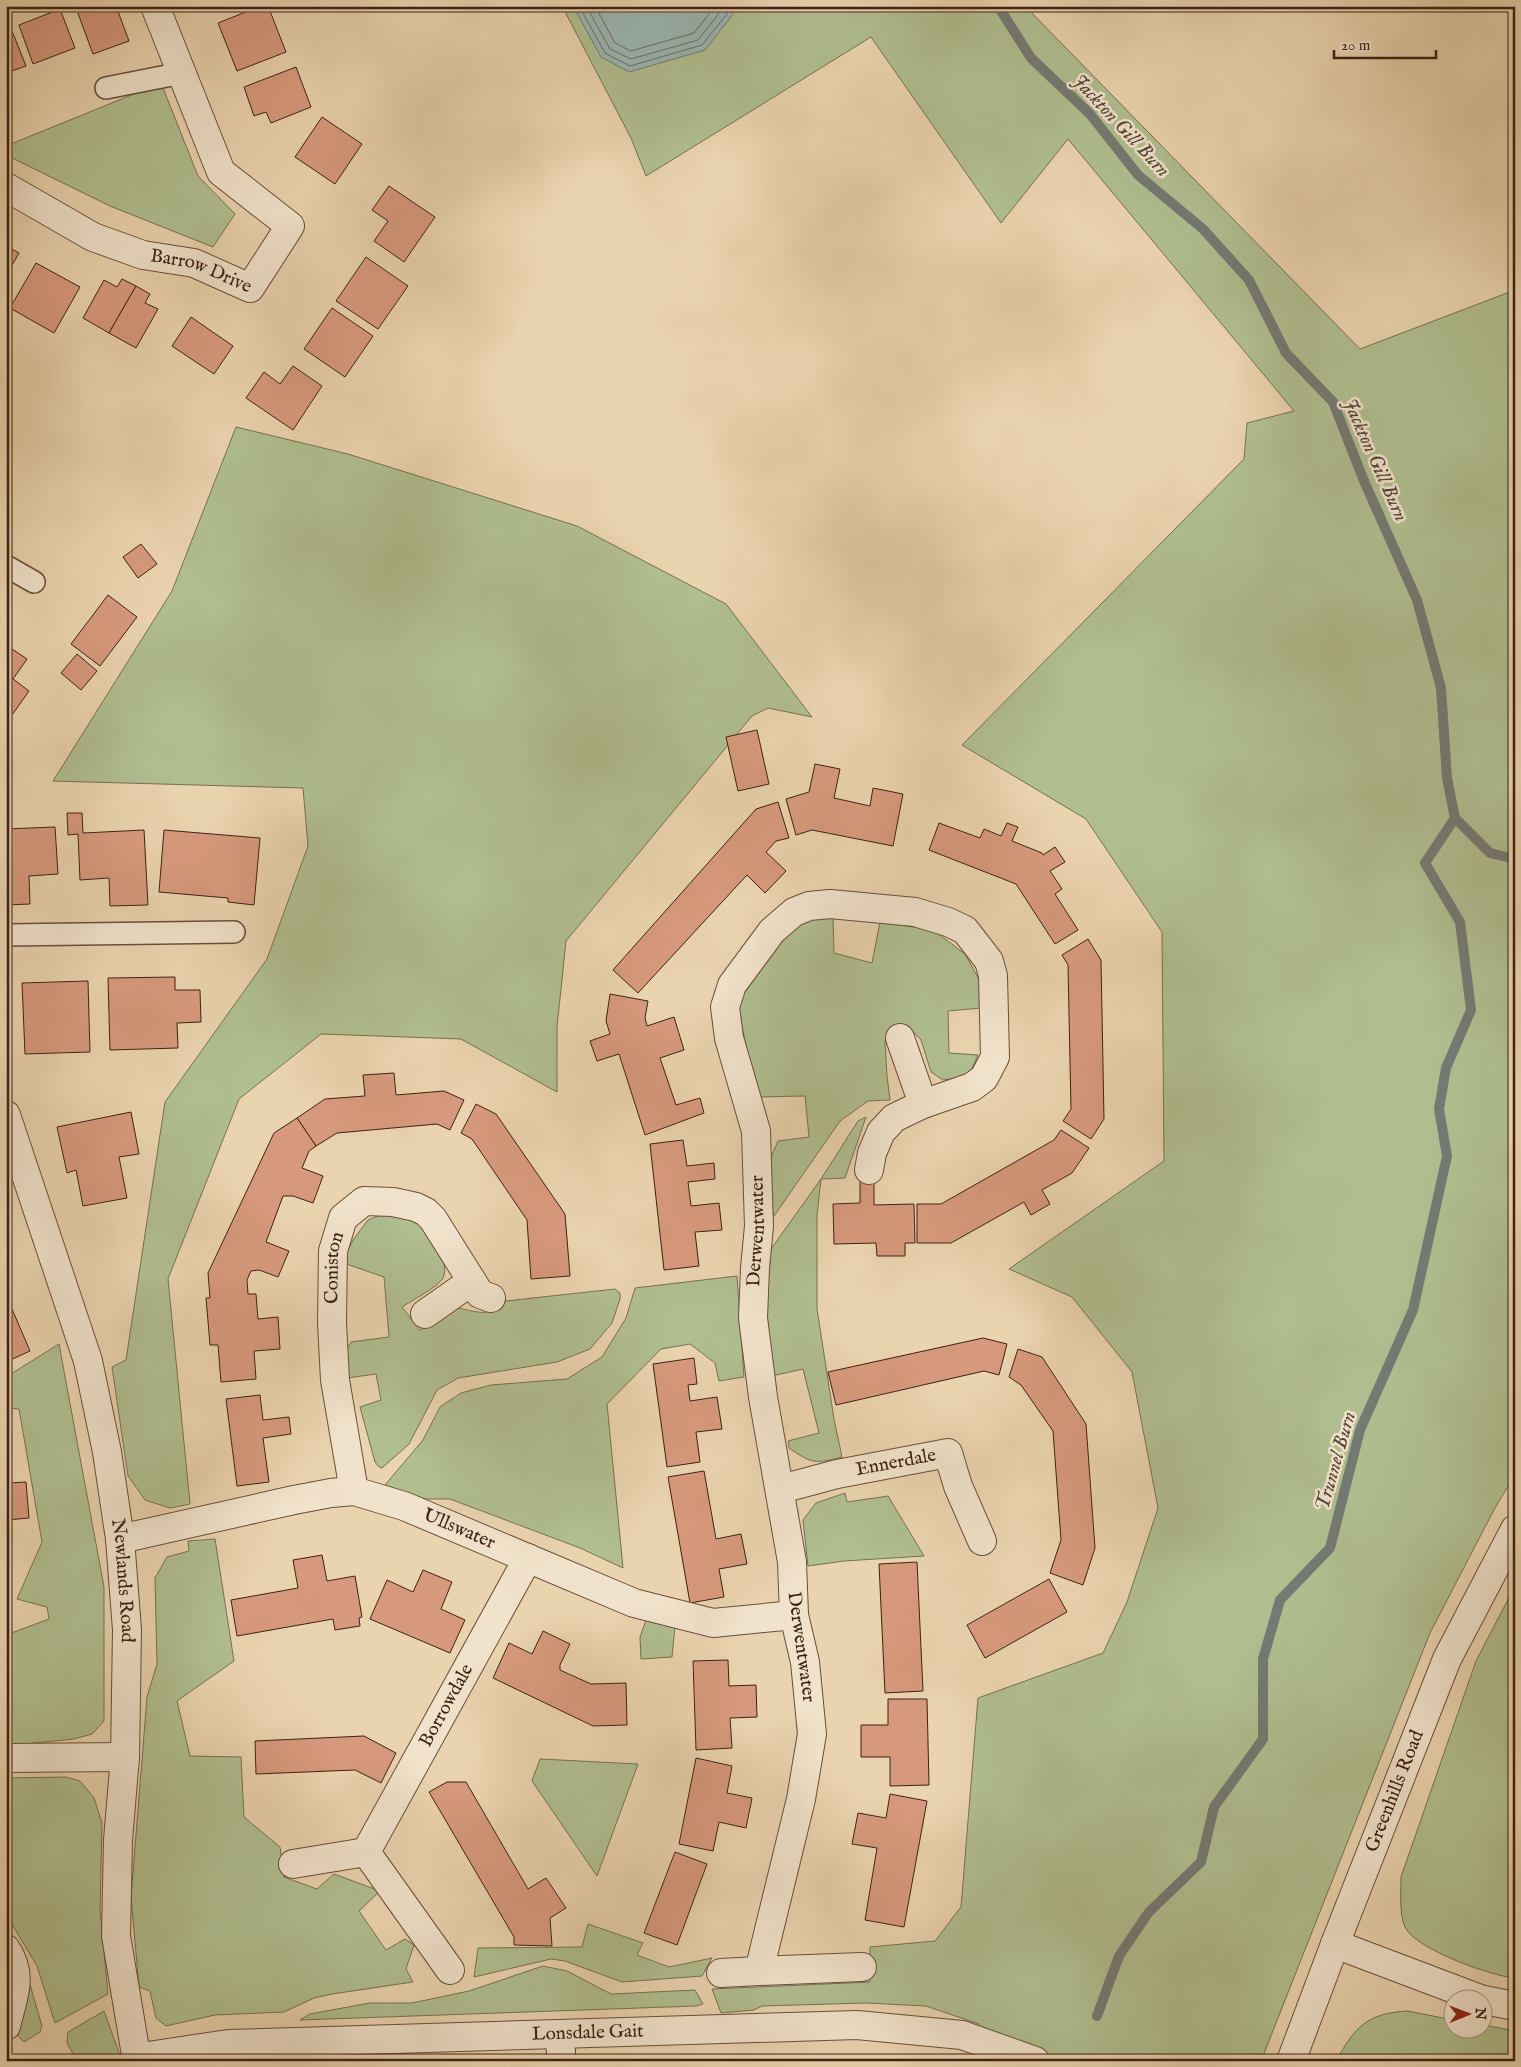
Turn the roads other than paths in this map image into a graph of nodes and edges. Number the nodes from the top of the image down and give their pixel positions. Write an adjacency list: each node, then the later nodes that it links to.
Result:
1 (155, 6): 2 (street, Barrow Drive)
2 (182, 73): 3 (lane); 4 (street, Barrow Drive)
3 (106, 88)
4 (6, 187)
5 (6, 566): 6 (lane)
6 (34, 582)
7 (234, 932): 8 (lane)
8 (6, 935)
9 (900, 1038): 10 (street)
10 (923, 1104): 12 (street, Derwentwater); 14 (street, Derwentwater)
11 (6, 1115): 17 (street, Newlands Road)
12 (869, 1170)
13 (424, 1314): 15 (street, Coniston)
14 (781, 1489): 18 (street, Ennerdale); 20 (street, Derwentwater)
15 (354, 1491): 17 (street, Ullswater); 19 (street, Ullswater)
16 (1515, 1529): 25 (street, Greenhills Road)
17 (120, 1539): 21 (street, Newlands Road)
18 (982, 1541)
19 (528, 1558): 20 (street, Ullswater); 23 (street, Borrowdale)
20 (794, 1615): 29 (street, Derwentwater)
21 (125, 1757): 22 (street); 36 (street, Newlands Road)
22 (6, 1758)
23 (366, 1852): 24 (street); 28 (street)
24 (293, 1864)
25 (1335, 1944): 31 (street); 39 (street, Greenhills Road)
26 (6, 1949): 34 (street)
27 (862, 1967): 29 (street)
28 (450, 1970)
29 (759, 1971): 30 (street)
30 (721, 1973)
31 (1457, 1990)
32 (1494, 2002): 33 (street)
33 (1515, 2006)
34 (6, 2026)
35 (559, 2034): 36 (street, Lonsdale Gait); 37 (street, Lonsdale Gait); 38 (street)
36 (136, 2059)
37 (1034, 2060)
38 (560, 2061)
39 (1292, 2061)

